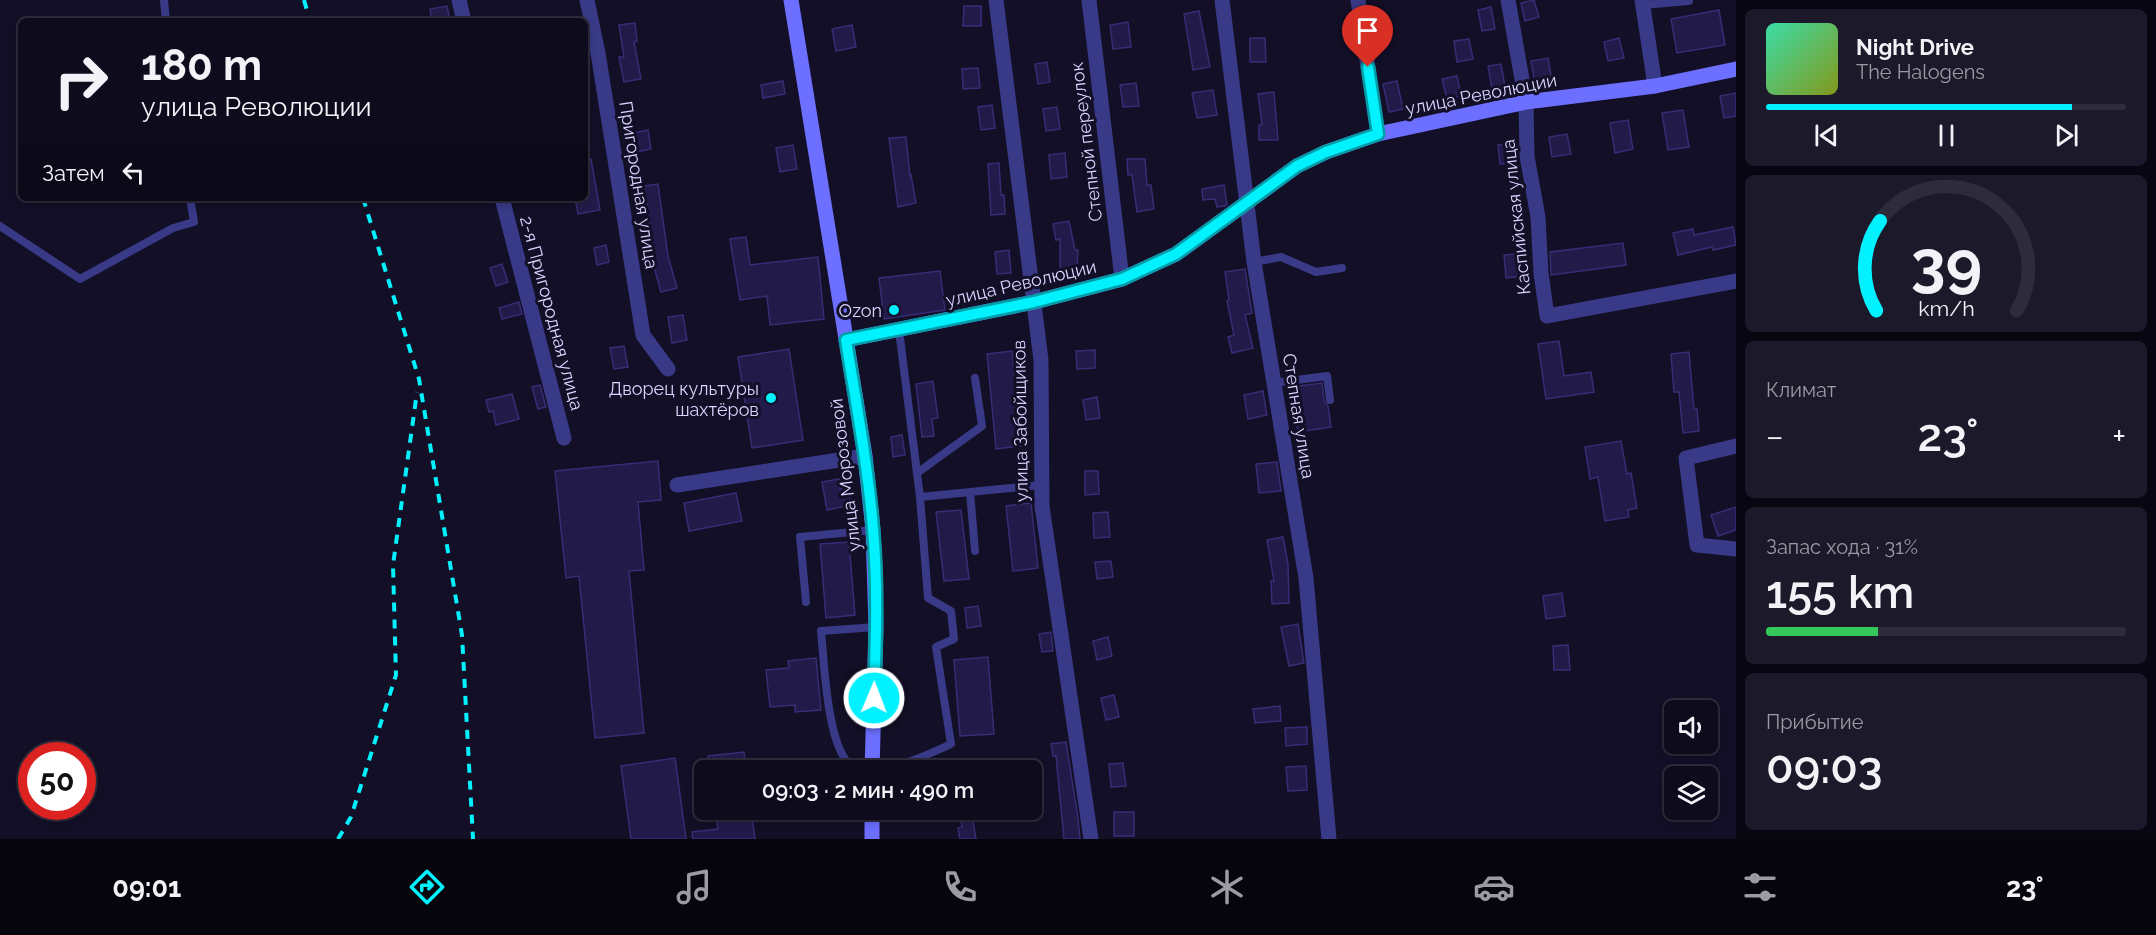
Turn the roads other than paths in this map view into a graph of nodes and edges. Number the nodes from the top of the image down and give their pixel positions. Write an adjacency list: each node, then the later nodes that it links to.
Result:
1 (164, 0): 12 (lane)
2 (459, 0): 13 (street)
3 (587, 0): 29 (street, Пригородная улица)
4 (790, 0): 28 (street, улица Морозовой)
5 (996, 0): 26 (street, улица Забойщиков)
6 (1089, 0): 24 (street, Степной переулок)
7 (1222, 0): 20 (street, Степная улица)
8 (1358, 0): 17 (street)
9 (1508, 0): 16 (street)
10 (1689, 1): 11 (lane)
11 (1642, 2): 15 (street)
12 (166, 18)
13 (463, 18)
14 (1736, 69): 15 (street, улица Революции)
15 (1655, 86): 16 (street, улица Революции)
16 (1526, 102): 17 (street, улица Революции); 25 (street, Каспийская улица)
17 (1378, 134): 20 (street, улица Революции)
18 (190, 201): 21 (lane)
19 (503, 201): 33 (street, 2-я Пригородная улица)
20 (1245, 202): 22 (street, Степная улица); 24 (street, улица Революции)
21 (0, 226)
22 (1254, 262): 23 (lane); 31 (street, Степная улица)
23 (1342, 268)
24 (1122, 279): 26 (street, улица Революции)
25 (1736, 281)
26 (1034, 302): 27 (street, улица Революции); 38 (street, улица Забойщиков)
27 (900, 330): 28 (street, улица Революции); 36 (lane)
28 (846, 340): 35 (street, улица Морозовой)
29 (668, 369)
30 (975, 378): 36 (lane)
31 (1274, 383): 32 (lane); 52 (street, Степная улица)
32 (1330, 400)
33 (564, 438)
34 (1736, 446): 42 (street)
35 (865, 456): 37 (street); 41 (street, улица Морозовой)
36 (917, 473): 40 (lane)
37 (677, 485)
38 (1041, 485): 39 (lane); 51 (street, улица Забойщиков)
39 (970, 492): 40 (lane); 43 (lane)
40 (920, 497): 48 (lane)
41 (873, 530): 44 (lane); 45 (street, улица Морозовой)
42 (1736, 549)
43 (975, 551)
44 (806, 602)
45 (876, 627): 46 (lane); 47 (street, улица Морозовой)
46 (845, 760)
47 (873, 760)
48 (917, 760)
49 (872, 820): 50 (street)
50 (872, 839)
51 (1091, 839)
52 (1329, 839)

